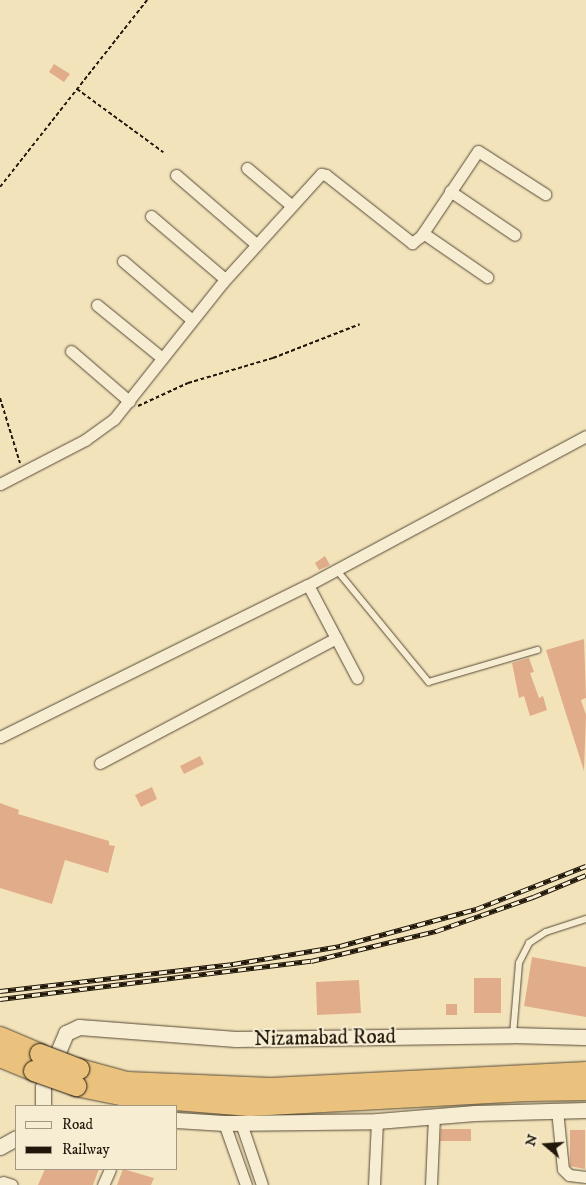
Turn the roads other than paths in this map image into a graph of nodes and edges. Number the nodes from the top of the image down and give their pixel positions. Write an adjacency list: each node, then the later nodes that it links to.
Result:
1 (248, 168): 5 (street)
2 (176, 175): 9 (street)
3 (450, 191): 4 (street); 7 (street); 8 (street)
4 (545, 194)
5 (291, 205): 7 (street); 9 (street)
6 (151, 216): 12 (street)
7 (423, 234): 11 (street)
8 (515, 235)
9 (256, 244): 12 (street)
10 (123, 261): 14 (street)
11 (487, 277)
12 (225, 279): 14 (street)
13 (97, 305): 16 (street)
14 (192, 320): 16 (street)
15 (71, 351): 17 (street)
16 (162, 358): 17 (street)
17 (132, 404): 19 (street)
18 (586, 436): 20 (street)
19 (0, 484)
20 (337, 570): 21 (street); 23 (lane)
21 (308, 585): 22 (street); 25 (street)
22 (336, 638): 24 (street); 26 (street)
23 (537, 650)
24 (357, 678)
25 (0, 737)
26 (100, 764)
27 (586, 919): 28 (lane)
28 (513, 1035): 30 (main road, Nizamabad Road); 36 (main road, Nizamabad Road)
29 (0, 1037): 32 (highway)
30 (586, 1037)
31 (0, 1057): 32 (highway)
32 (37, 1063): 34 (highway, bridge)
33 (586, 1072): 34 (highway)
34 (77, 1078): 35 (highway)
35 (586, 1090)
36 (43, 1105)
37 (558, 1110): 38 (main road); 39 (main road); 47 (street)
38 (586, 1110)
39 (434, 1117): 41 (main road); 52 (street)
40 (178, 1120): 43 (main road)
41 (377, 1121): 42 (main road); 51 (street)
42 (241, 1122): 43 (main road); 50 (street)
43 (224, 1123): 49 (street)
44 (15, 1139): 45 (main road)
45 (0, 1147)
46 (110, 1170): 48 (street)
47 (586, 1177)
48 (103, 1185)
49 (246, 1185)
50 (262, 1185)
51 (374, 1185)
52 (431, 1185)

